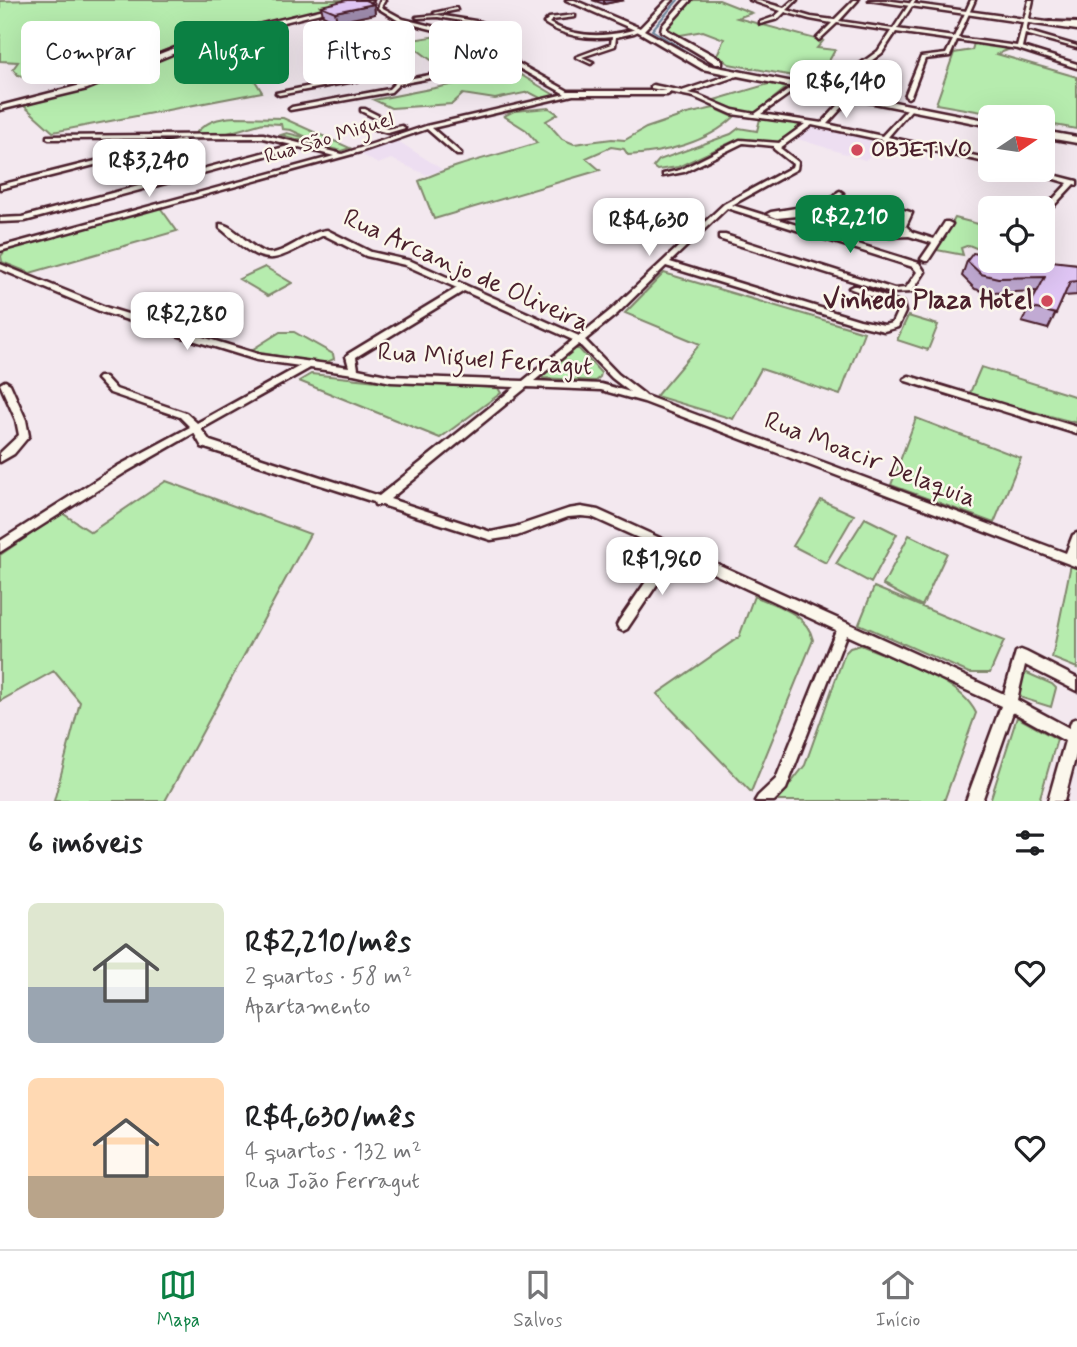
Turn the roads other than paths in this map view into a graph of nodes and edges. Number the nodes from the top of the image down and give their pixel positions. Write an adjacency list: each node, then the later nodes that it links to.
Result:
1 (382, 0): 10 (main road); 18 (street)
2 (569, 0): 27 (main road)
3 (672, 0): 11 (main road); 27 (main road)
4 (752, 0): 14 (street)
5 (795, 0): 14 (street)
6 (856, 0): 21 (street)
7 (872, 0): 12 (main road)
8 (973, 0): 15 (street)
9 (1031, 0): 19 (street)
10 (366, 1): 47 (main road)
11 (686, 1): 24 (main road)
12 (912, 3): 15 (main road); 26 (street)
13 (456, 9): 17 (street)
14 (784, 11): 21 (street); 22 (street)
15 (968, 13): 19 (main road); 31 (street)
16 (573, 16): 29 (street)
17 (418, 17): 18 (street); 20 (street)
18 (401, 20): 23 (street)
19 (1027, 20): 25 (main road); 28 (street)
20 (469, 21)
21 (835, 22): 26 (street); 30 (street)
22 (762, 23)
23 (429, 27)
24 (664, 27): 27 (main road); 44 (main road)
25 (1077, 27)
26 (893, 30): 31 (street); 44 (street)
27 (644, 31): 29 (street); 38 (main road)
28 (1024, 32): 32 (street); 33 (street)
29 (614, 36): 34 (street)
30 (820, 39)
31 (954, 39): 33 (street); 46 (street)
32 (1077, 47)
33 (1019, 48): 35 (street)
34 (591, 63)
35 (1077, 65)
36 (522, 68): 45 (street)
37 (429, 71): 42 (street)
38 (738, 74): 40 (main road); 43 (street)
39 (429, 77): 48 (street)
40 (797, 86): 44 (main road); 52 (street)
41 (653, 87): 43 (street)
42 (279, 93)
43 (681, 93): 45 (street, Rua São Miguel); 52 (street)
44 (850, 93): 49 (main road); 51 (main road); 55 (street)
45 (571, 94): 56 (street, Rua São Miguel)
46 (908, 96)
47 (0, 108)
48 (292, 109)
49 (909, 109): 53 (main road); 62 (street)
50 (363, 110): 56 (street)
51 (978, 114)
52 (757, 116): 54 (street)
53 (978, 122)
54 (811, 123): 55 (street); 65 (street)
55 (823, 125): 62 (street)
56 (426, 128): 67 (street); 68 (street, Rua São Miguel)
57 (1055, 128): 58 (main road)
58 (1077, 131)
59 (1055, 136): 63 (main road)
60 (49, 137): 61 (street)
61 (195, 137): 64 (street); 74 (street)
62 (884, 138): 69 (street)
63 (1077, 140)
64 (299, 145): 66 (street); 81 (street)
65 (778, 145): 71 (street); 76 (street)
66 (317, 150): 68 (street); 70 (street)
67 (459, 154)
68 (341, 155): 70 (street, Rua São Miguel)
69 (978, 158)
70 (327, 159): 90 (street, Rua São Miguel)
71 (665, 175)
72 (1055, 177): 73 (street)
73 (1074, 182): 77 (street)
74 (0, 187)
75 (840, 193): 79 (street)
76 (734, 199): 78 (street); 79 (street)
77 (1055, 202)
78 (726, 205): 88 (street); 92 (street)
79 (825, 211): 80 (street); 85 (street)
80 (861, 216): 84 (street); 84 (street)
81 (0, 220)
82 (948, 224): 89 (street)
83 (223, 226): 94 (street, Rua Arcanjo de Oliveira)
84 (902, 226): 86 (street)
85 (843, 228): 87 (street); 87 (street)
86 (909, 234): 87 (street); 89 (street)
87 (892, 235)
88 (722, 237)
89 (936, 242): 91 (street)
90 (0, 248)
91 (925, 259)
92 (664, 263): 95 (street); 96 (street)
93 (0, 266): 97 (street, Rua Miguel Ferragut)
94 (463, 288): 96 (street, Rua Arcanjo de Oliveira); 98 (street)
95 (853, 288)
96 (580, 340): 99 (street, Rua Arcanjo de Oliveira); 103 (street)
97 (307, 366): 98 (street, Rua Miguel Ferragut); 106 (street)
98 (354, 371): 103 (street, Rua Miguel Ferragut)
99 (615, 376): 104 (street); 105 (street, Rua Arcanjo de Oliveira)
100 (102, 379): 106 (street)
101 (909, 379): 107 (street)
102 (5, 384): 108 (street)
103 (521, 385): 104 (street, Rua Miguel Ferragut); 109 (street)
104 (601, 387): 105 (street, Rua Miguel Ferragut)
105 (647, 400): 113 (street, Rua Moacir Delaquia)
106 (197, 429): 109 (street); 111 (street)
107 (1077, 431)
108 (0, 458)
109 (379, 502): 112 (street)
110 (1077, 538): 113 (street)
111 (0, 547)
112 (674, 550): 114 (street); 115 (street)
113 (1074, 561)
114 (623, 625)
115 (843, 627): 117 (street); 119 (street)
116 (1077, 685): 117 (street)
117 (1009, 703): 118 (street); 120 (street)
118 (1075, 731): 121 (street)
119 (763, 801)
120 (974, 801)
121 (1056, 801)

